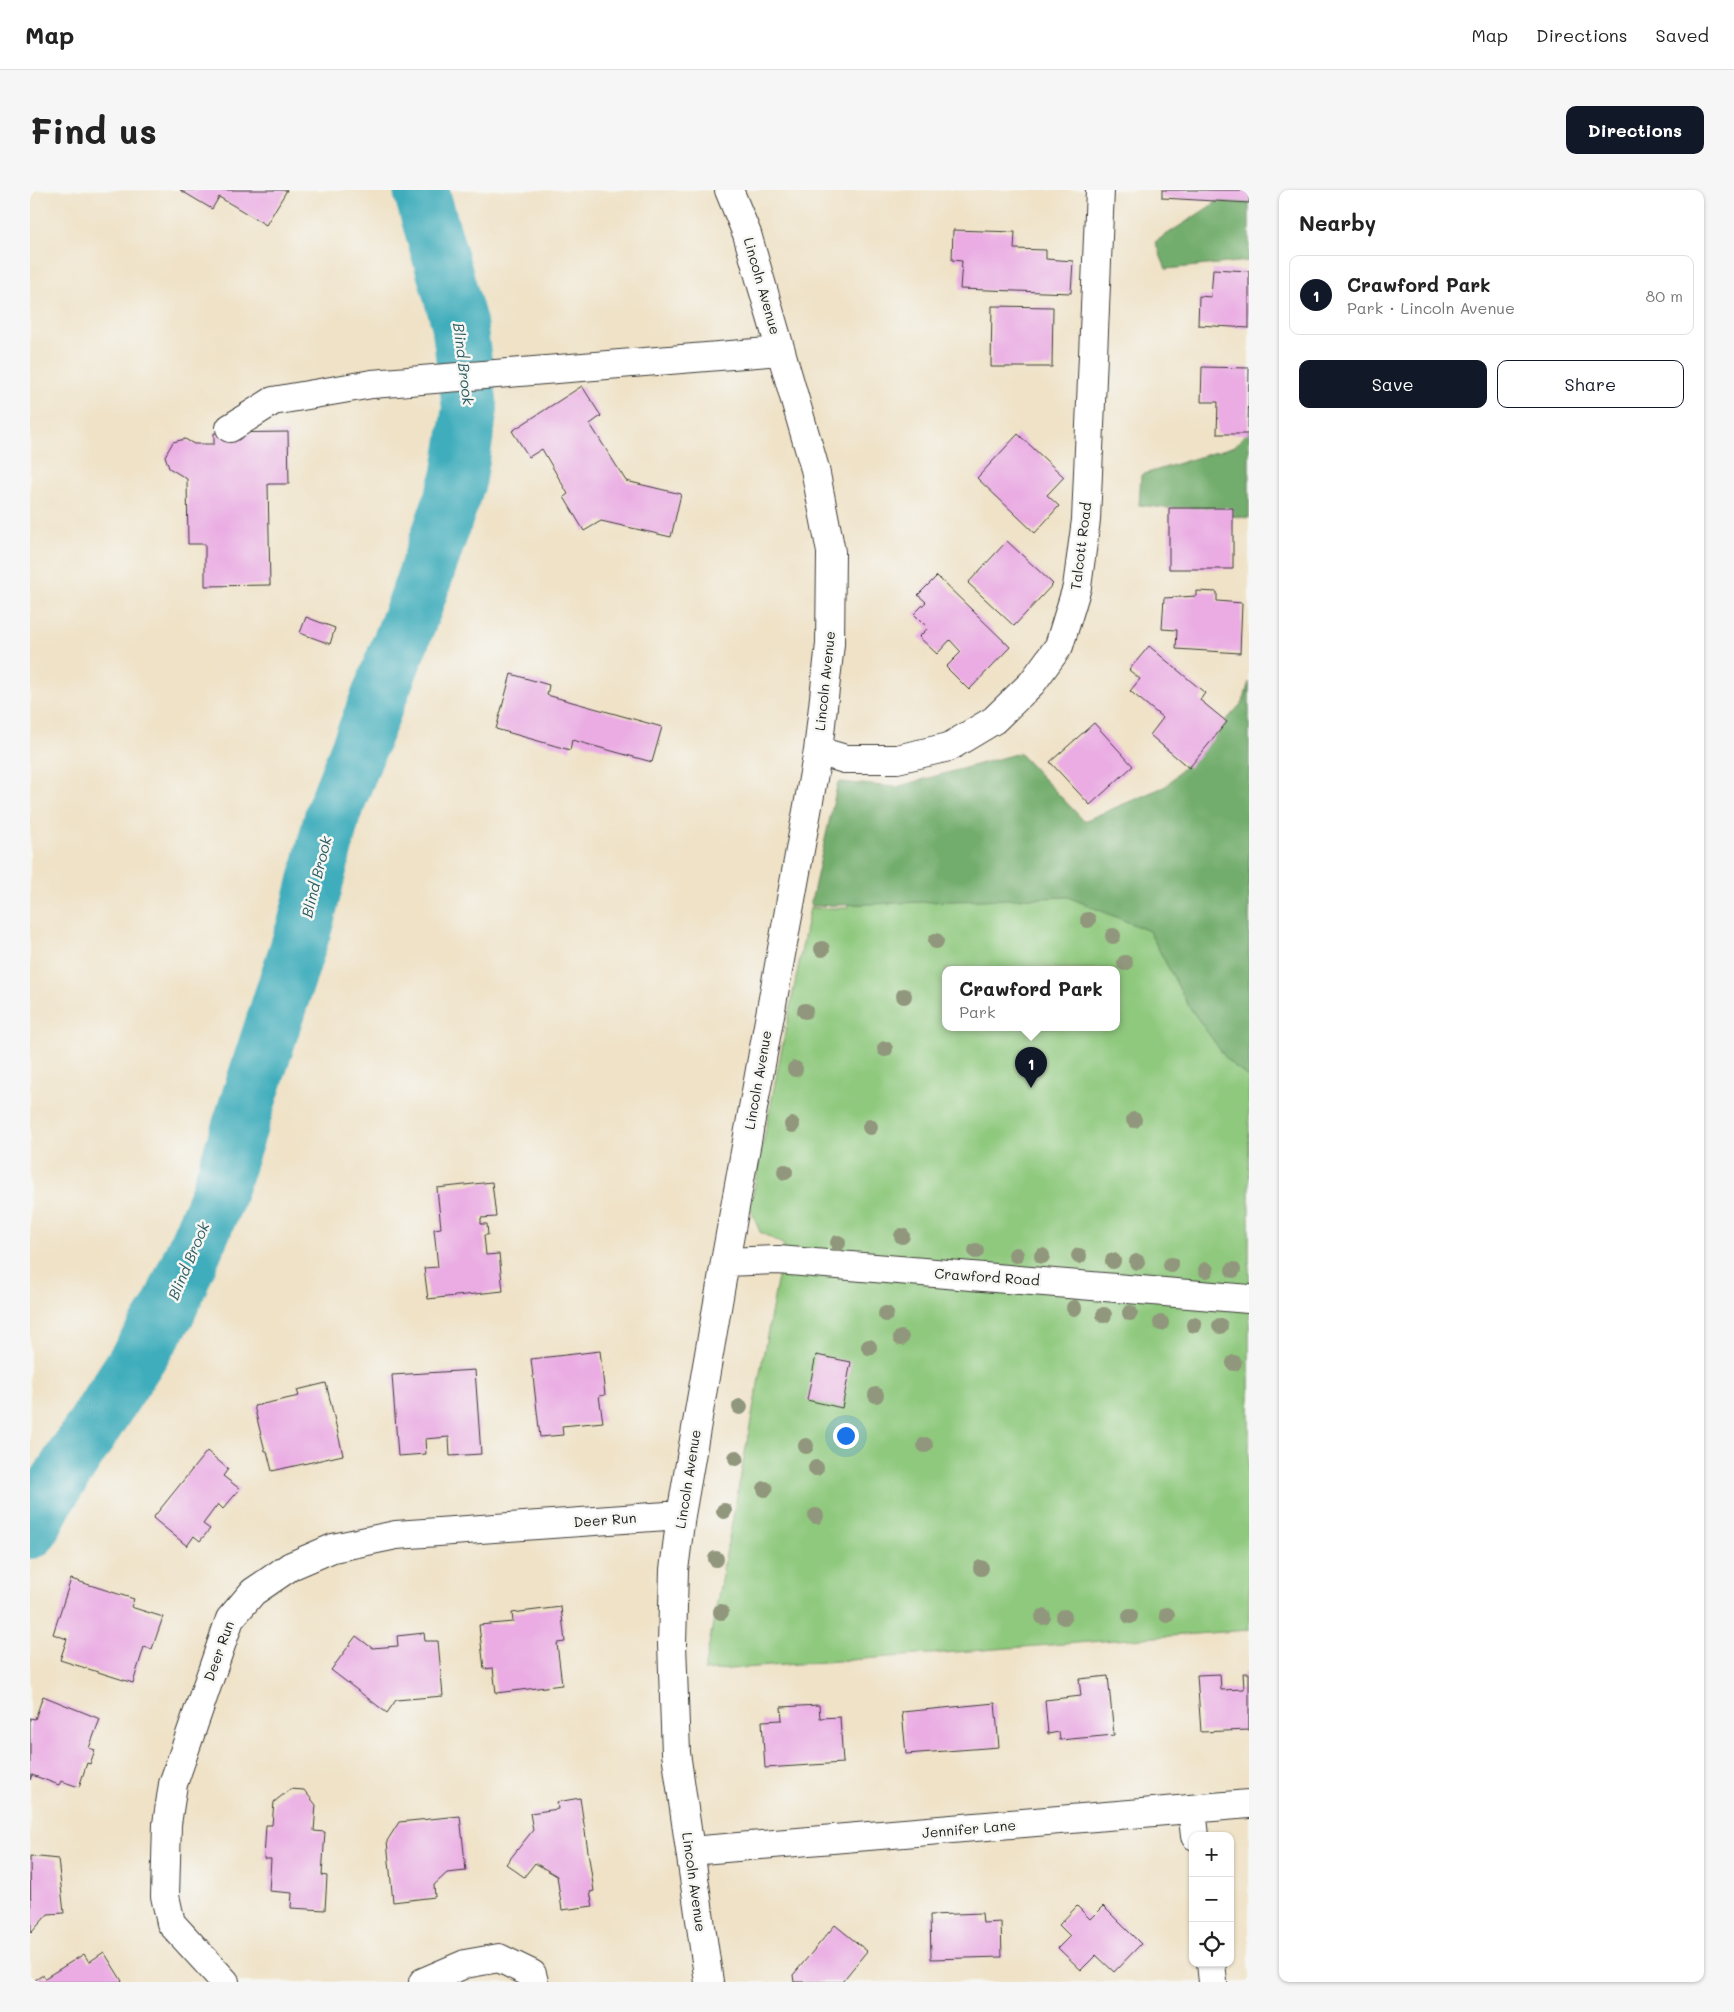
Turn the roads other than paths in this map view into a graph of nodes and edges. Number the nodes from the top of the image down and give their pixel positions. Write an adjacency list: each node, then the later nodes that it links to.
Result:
1 (729, 190): 3 (street, Lincoln Avenue)
2 (1100, 190): 5 (street, Talcott Road)
3 (780, 351): 4 (street); 5 (street, Lincoln Avenue)
4 (230, 428)
5 (818, 751): 6 (street, Lincoln Avenue)
6 (726, 1262): 7 (street, Crawford Road); 8 (street, Lincoln Avenue)
7 (1249, 1299)
8 (681, 1515): 11 (street, Lincoln Avenue); 13 (street, Deer Run)
9 (1249, 1804): 10 (street, Jennifer Lane)
10 (1194, 1823): 11 (street, Jennifer Lane)
11 (690, 1851): 16 (street, Lincoln Avenue)
12 (1211, 1967): 17 (street)
13 (226, 1982)
14 (423, 1982): 15 (street)
15 (534, 1982)
16 (709, 1982)
17 (1213, 1982)

